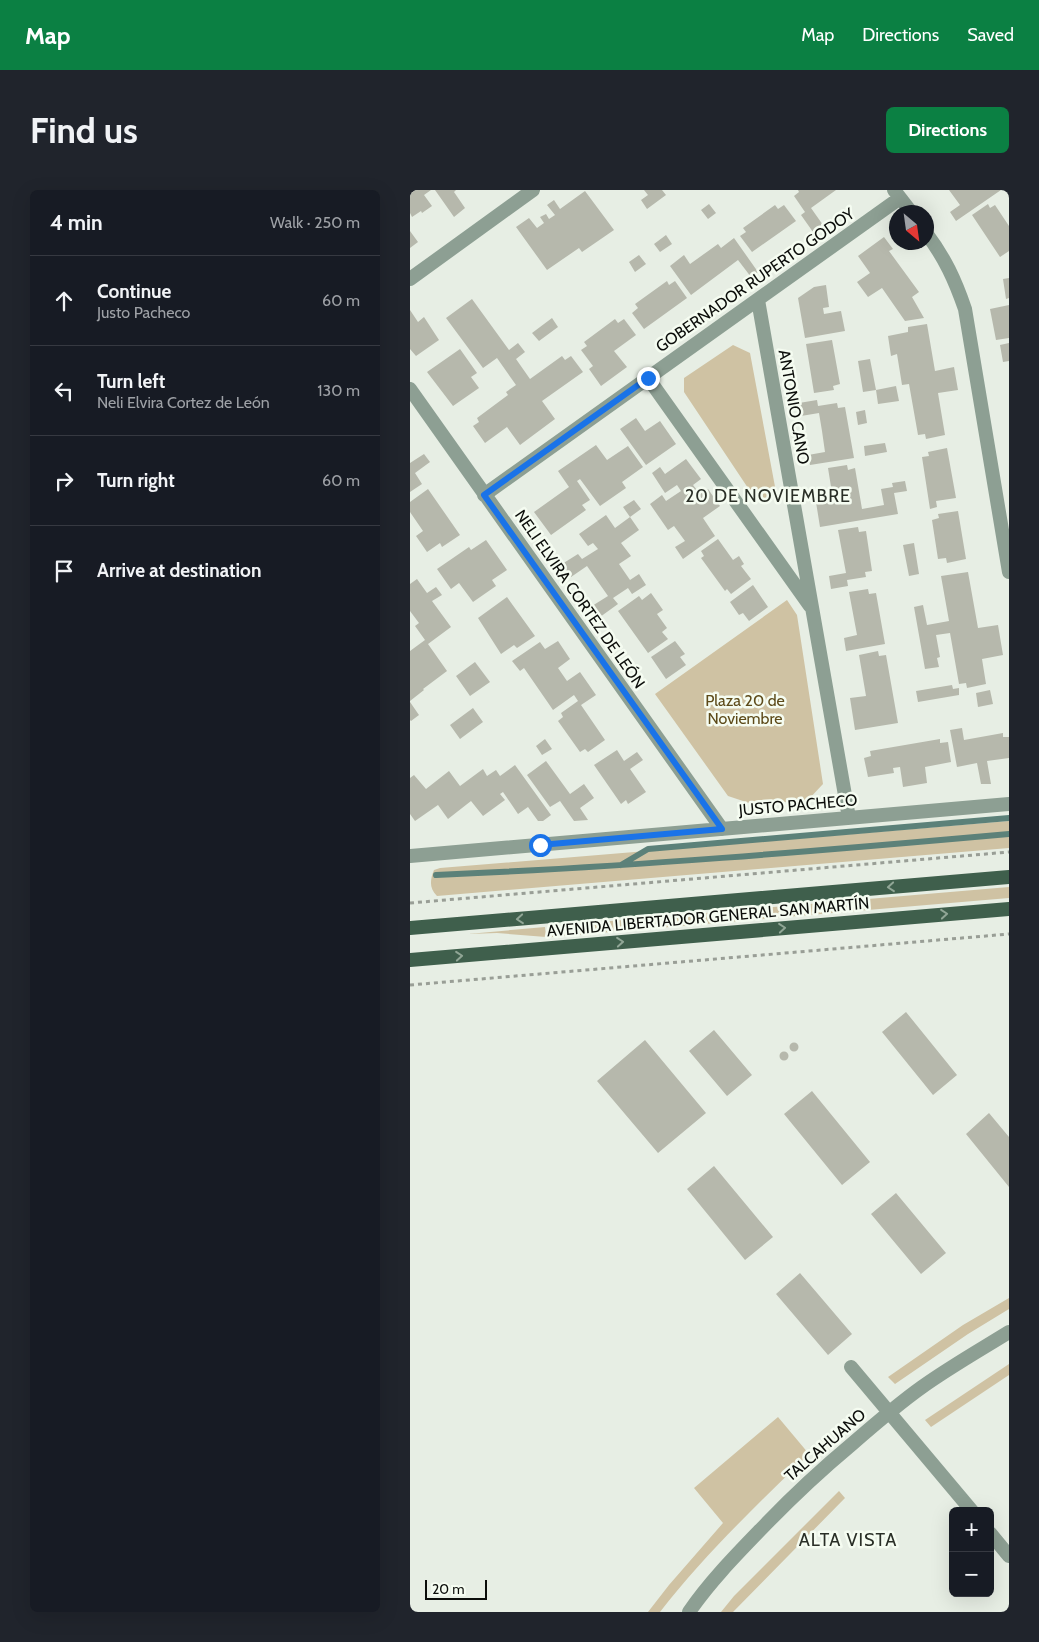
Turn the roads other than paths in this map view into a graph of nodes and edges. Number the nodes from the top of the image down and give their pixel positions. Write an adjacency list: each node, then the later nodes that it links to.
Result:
1 (533, 190): 5 (street)
2 (897, 194): 3 (street); 6 (street, GOBERNADOR RUPERTO GODOY)
3 (906, 205)
4 (934, 243): 10 (street)
5 (410, 278)
6 (758, 300): 7 (street, GOBERNADOR RUPERTO GODOY); 11 (street, ANTONIO CANO)
7 (648, 378): 9 (street, GOBERNADOR RUPERTO GODOY); 11 (street, ANTONIO CANO)
8 (410, 389): 9 (street, NELI ELVIRA CORTEZ DE LEÓN)
9 (484, 495): 14 (street, NELI ELVIRA CORTEZ DE LEÓN)
10 (1009, 572)
11 (812, 609): 13 (street, ANTONIO CANO)
12 (1009, 804): 13 (street, JUSTO PACHECO)
13 (849, 818): 14 (street, JUSTO PACHECO)
14 (722, 829): 15 (street, JUSTO PACHECO)
15 (410, 856)
16 (1009, 877): 18 (main road, AVENIDA LIBERTADOR GENERAL SAN MARTÍN, one-way to 18)
17 (1009, 909): 19 (main road, AVENIDA LIBERTADOR GENERAL SAN MARTÍN, one-way to 17)
18 (410, 928)
19 (410, 960)
20 (1009, 1332): 22 (street, TALCAHUANO)
21 (852, 1367): 22 (street)
22 (889, 1412): 23 (street); 26 (street, TALCAHUANO)
23 (969, 1507)
24 (994, 1538): 25 (street)
25 (1009, 1556)
26 (689, 1612)

